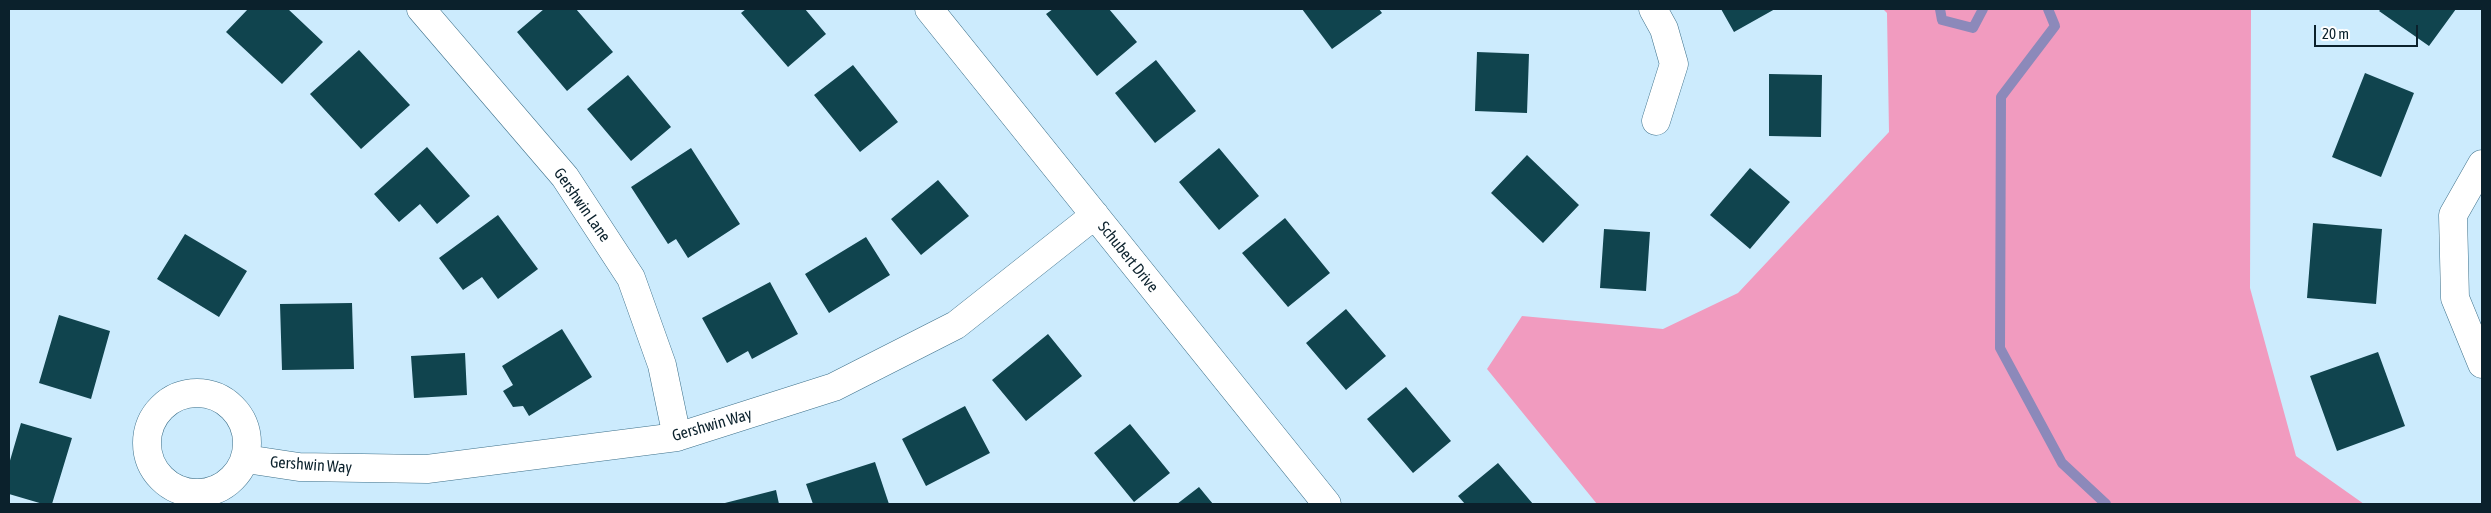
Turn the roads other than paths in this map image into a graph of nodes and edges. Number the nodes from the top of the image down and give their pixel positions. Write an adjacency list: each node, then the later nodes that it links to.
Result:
1 (421, 9): 8 (street, Gershwin Lane)
2 (929, 9): 6 (street, Schubert Drive)
3 (1653, 9): 4 (street)
4 (1656, 121)
5 (2482, 164): 7 (street)
6 (1094, 215): 8 (street, Gershwin Way); 10 (street, Schubert Drive)
7 (2482, 364)
8 (677, 437): 9 (street, Gershwin Way)
9 (246, 459)
10 (1327, 504)

